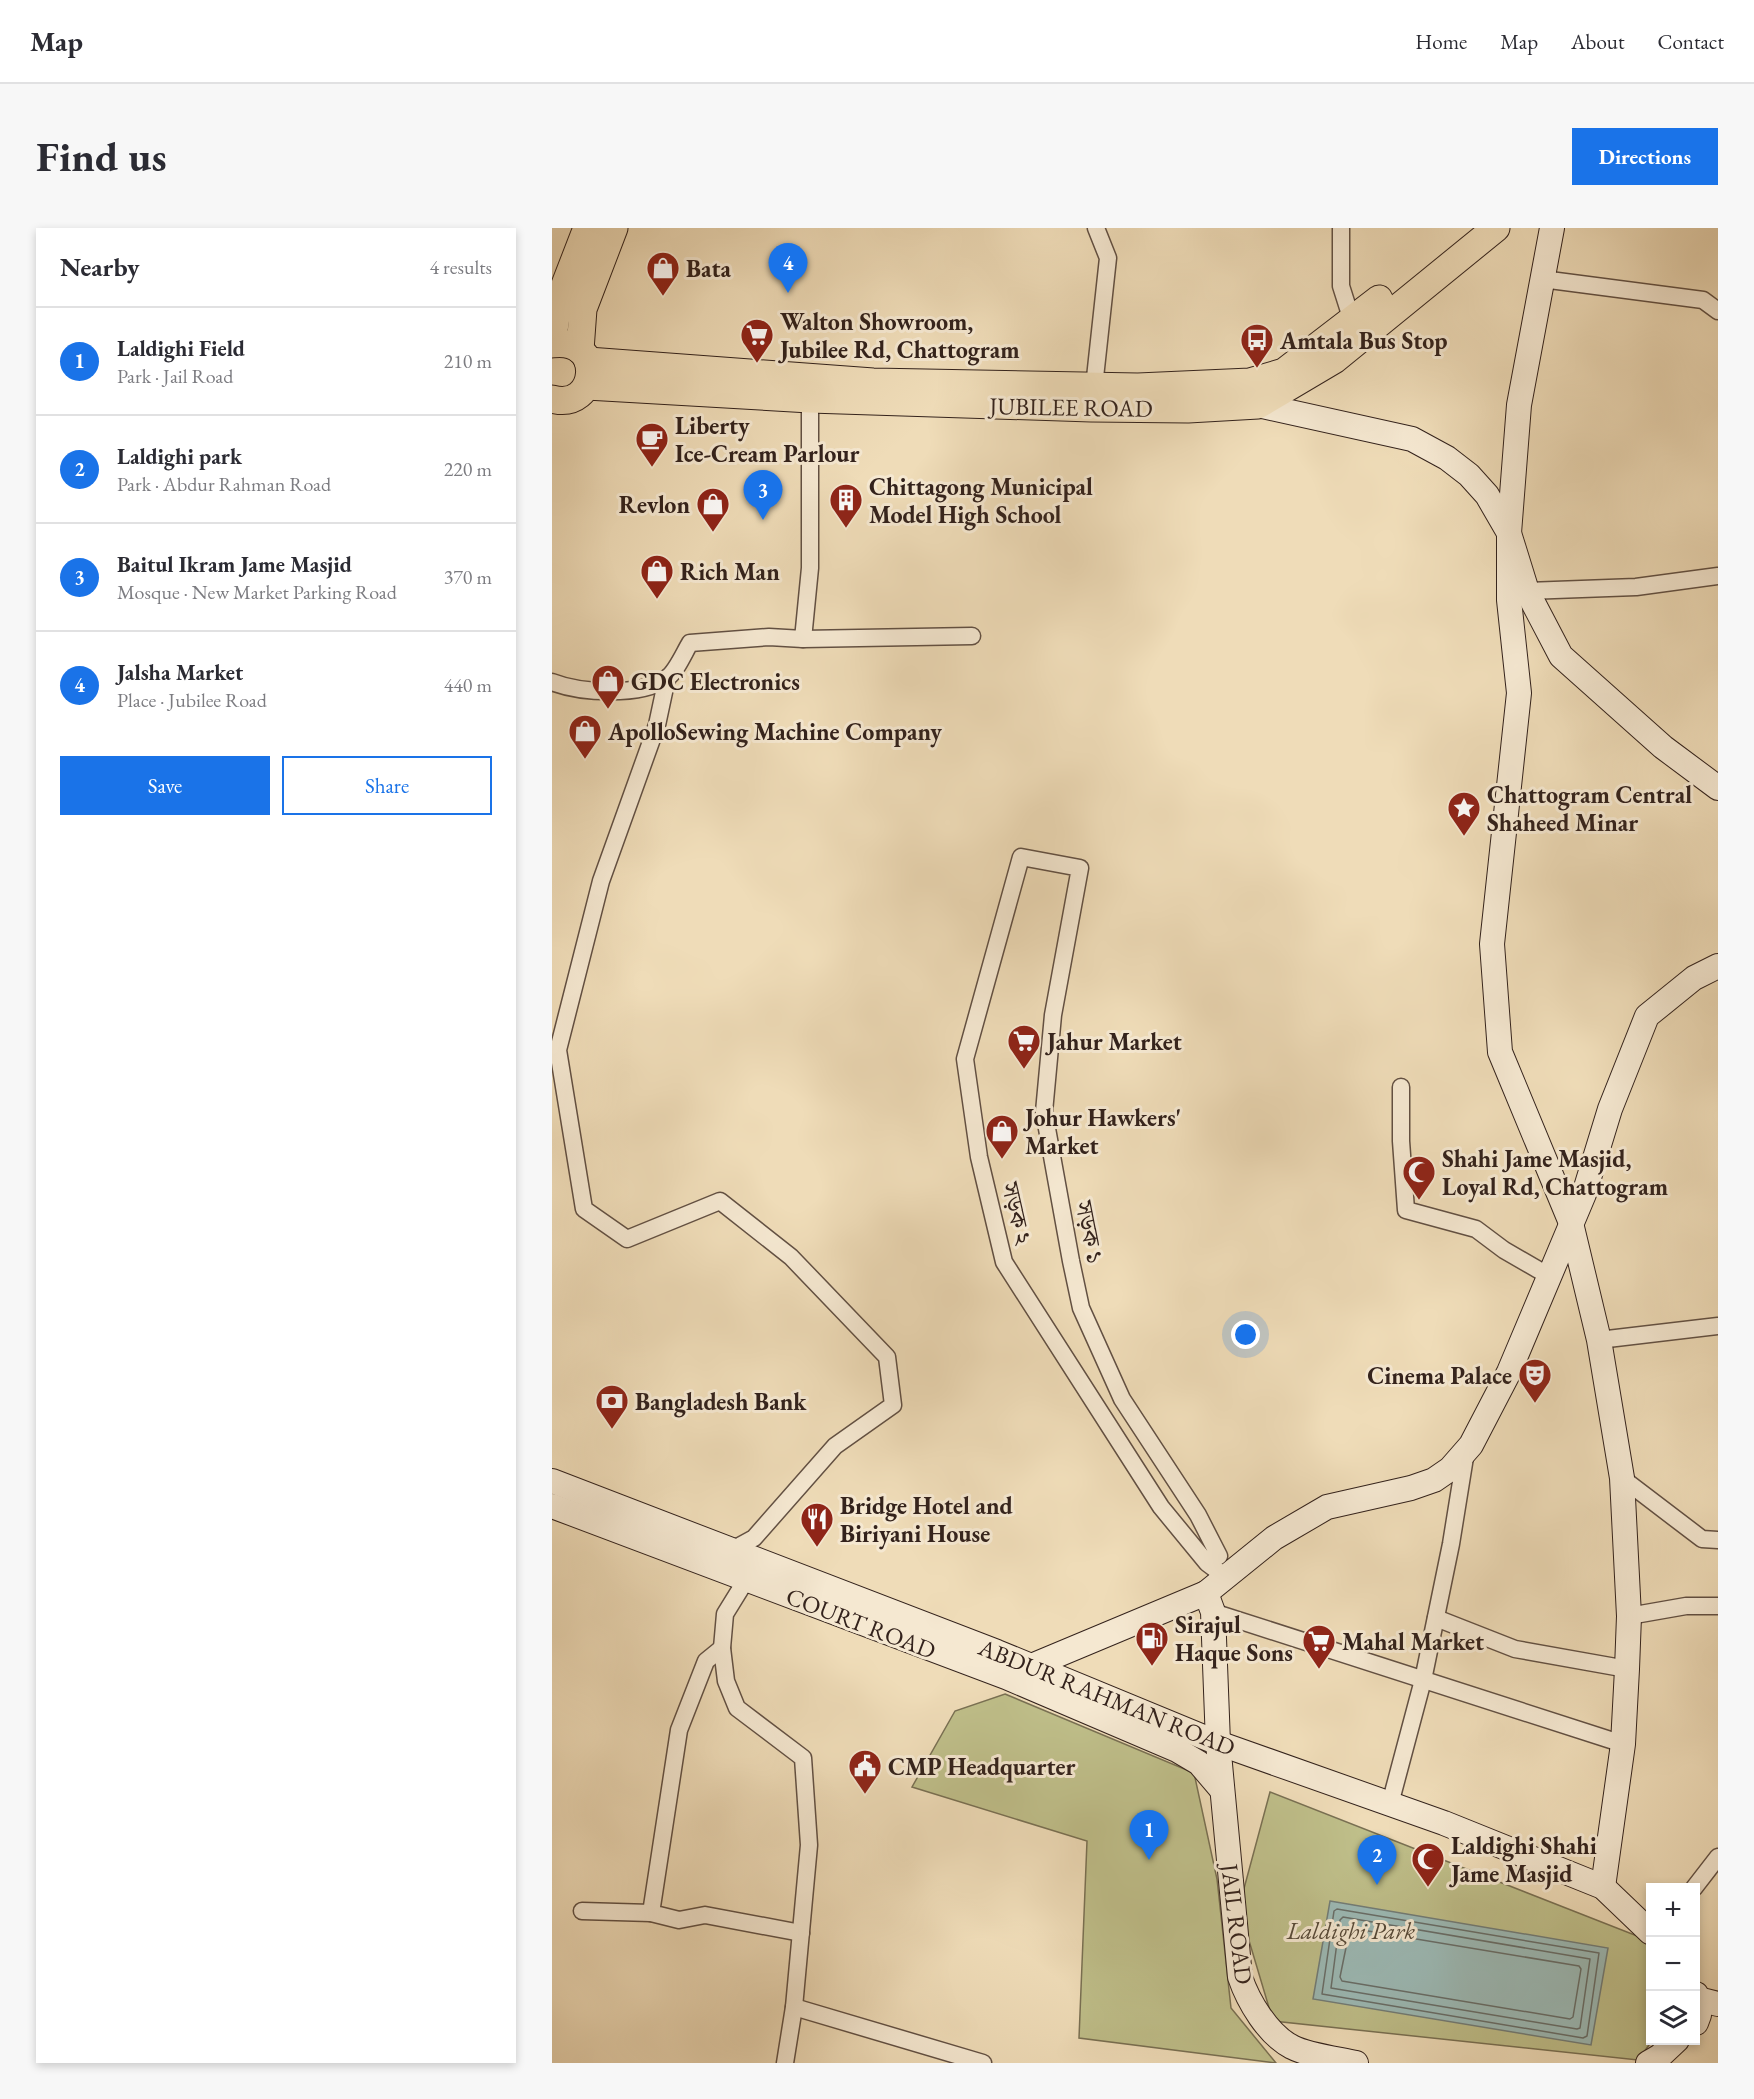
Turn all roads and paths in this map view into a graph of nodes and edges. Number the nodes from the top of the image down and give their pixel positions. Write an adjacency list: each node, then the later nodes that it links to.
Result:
1 (587, 228): 10 (main road)
2 (614, 228): 11 (main road)
3 (1096, 228): 12 (street)
4 (1341, 228): 9 (street)
5 (1552, 228): 7 (main road)
6 (1482, 231): 9 (main road, JUBILEE ROAD)
7 (1542, 279): 8 (street); 16 (main road)
8 (1718, 311)
9 (1355, 329): 12 (main road); 15 (main road, JUBILEE ROAD)
10 (552, 344): 11 (main road)
11 (585, 366): 12 (main road); 13 (main road, JUBILEE ROAD); 14 (main road)
12 (1092, 397): 13 (main road, JUBILEE ROAD); 15 (main road, JUBILEE ROAD)
13 (810, 399): 20 (street)
14 (554, 404)
15 (1258, 405): 16 (main road)
16 (1509, 533): 18 (main road); 27 (main road)
17 (1718, 576): 18 (street)
18 (1527, 591): 23 (main road)
19 (972, 636): 20 (street)
20 (803, 639): 21 (street)
21 (667, 678): 22 (street); 36 (street)
22 (552, 682)
23 (1718, 788)
24 (1058, 865): 37 (street, সড়ক ১); 37 (street, সড়ক ২)
25 (1718, 966): 27 (main road)
26 (1401, 1087): 28 (street)
27 (1571, 1223): 28 (main road); 30 (main road)
28 (1549, 1276): 31 (main road)
29 (1718, 1326): 30 (street)
30 (1599, 1340): 32 (main road)
31 (1466, 1451): 38 (main road); 43 (street)
32 (1622, 1478): 35 (street); 42 (main road)
33 (552, 1481): 36 (main road, ABDUR RAHMAN ROAD)
34 (552, 1506): 39 (main road, COURT ROAD)
35 (1718, 1540)
36 (732, 1550): 45 (main road, ABDUR RAHMAN ROAD)
37 (1207, 1563): 38 (street)
38 (1227, 1578): 40 (main road)
39 (747, 1580): 44 (street); 50 (main road, COURT ROAD)
40 (1209, 1602): 45 (main road); 47 (street); 48 (main road, JAIL ROAD)
41 (1718, 1606): 42 (street)
42 (1629, 1616): 46 (main road)
43 (1436, 1618): 46 (street); 47 (street)
44 (722, 1648): 56 (street); 58 (street)
45 (1029, 1667): 48 (main road, ABDUR RAHMAN ROAD)
46 (1627, 1669): 49 (main road)
47 (1423, 1680): 49 (street); 51 (street)
48 (1218, 1743): 50 (main road, JAIL ROAD); 51 (main road, ABDUR RAHMAN ROAD)
49 (1623, 1744): 54 (main road)
50 (1222, 1790): 65 (main road, JAIL ROAD)
51 (1390, 1804): 54 (main road, ABDUR RAHMAN ROAD)
52 (1718, 1857): 53 (street)
53 (1697, 1883)
54 (1603, 1887): 57 (main road, ABDUR RAHMAN ROAD)
55 (582, 1911): 56 (street)
56 (651, 1913): 58 (street)
57 (1646, 1926)
58 (801, 1933): 59 (street)
59 (794, 2007): 63 (street); 64 (street)
60 (1718, 2023): 61 (main road)
61 (1700, 2024)
62 (1671, 2045): 66 (main road)
63 (785, 2063)
64 (983, 2063)
65 (1356, 2063)
66 (1648, 2063)

